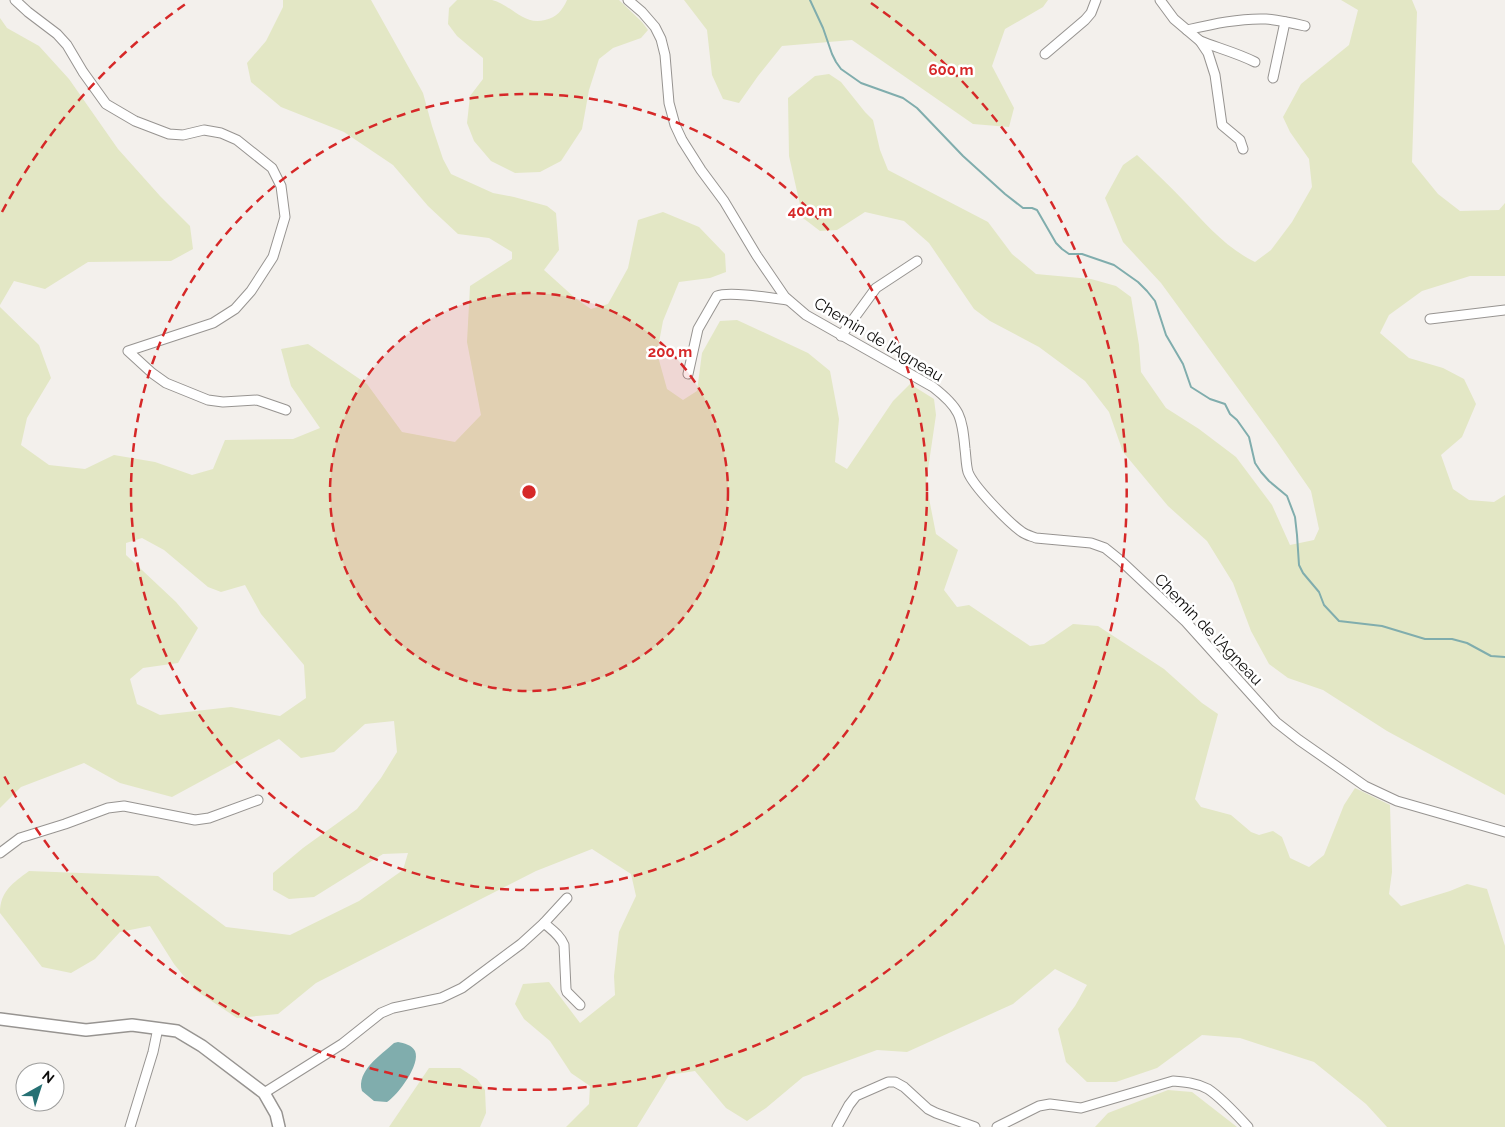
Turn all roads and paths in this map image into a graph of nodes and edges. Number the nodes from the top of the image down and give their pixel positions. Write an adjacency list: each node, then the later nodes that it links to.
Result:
1 (15, 0): 19 (street)
2 (628, 0): 14 (street, Chemin de l’Agneau)
3 (1096, 0): 9 (street)
4 (1160, 0): 7 (street)
5 (1285, 22): 6 (street); 7 (street); 11 (street)
6 (1305, 26)
7 (1187, 30): 8 (street)
8 (1200, 41): 10 (street); 12 (street)
9 (1045, 54)
10 (1255, 62)
11 (1273, 78)
12 (1243, 149)
13 (917, 261): 17 (street)
14 (787, 300): 17 (street, Chemin de l’Agneau); 18 (street)
15 (1505, 310): 16 (street)
16 (1430, 318)
17 (841, 336): 21 (street, Chemin de l’Agneau)
18 (688, 374)
19 (286, 410)
20 (258, 800): 22 (street)
21 (1505, 832)
22 (0, 853)
23 (567, 898): 24 (street)
24 (544, 923): 25 (street); 28 (street)
25 (580, 1005)
26 (0, 1019): 27 (main road)
27 (158, 1028): 28 (main road); 29 (street)
28 (264, 1093): 30 (main road)
29 (130, 1127)
30 (279, 1127)
31 (838, 1127): 32 (street)
32 (975, 1127)
33 (997, 1127): 34 (street)
34 (1248, 1127)

